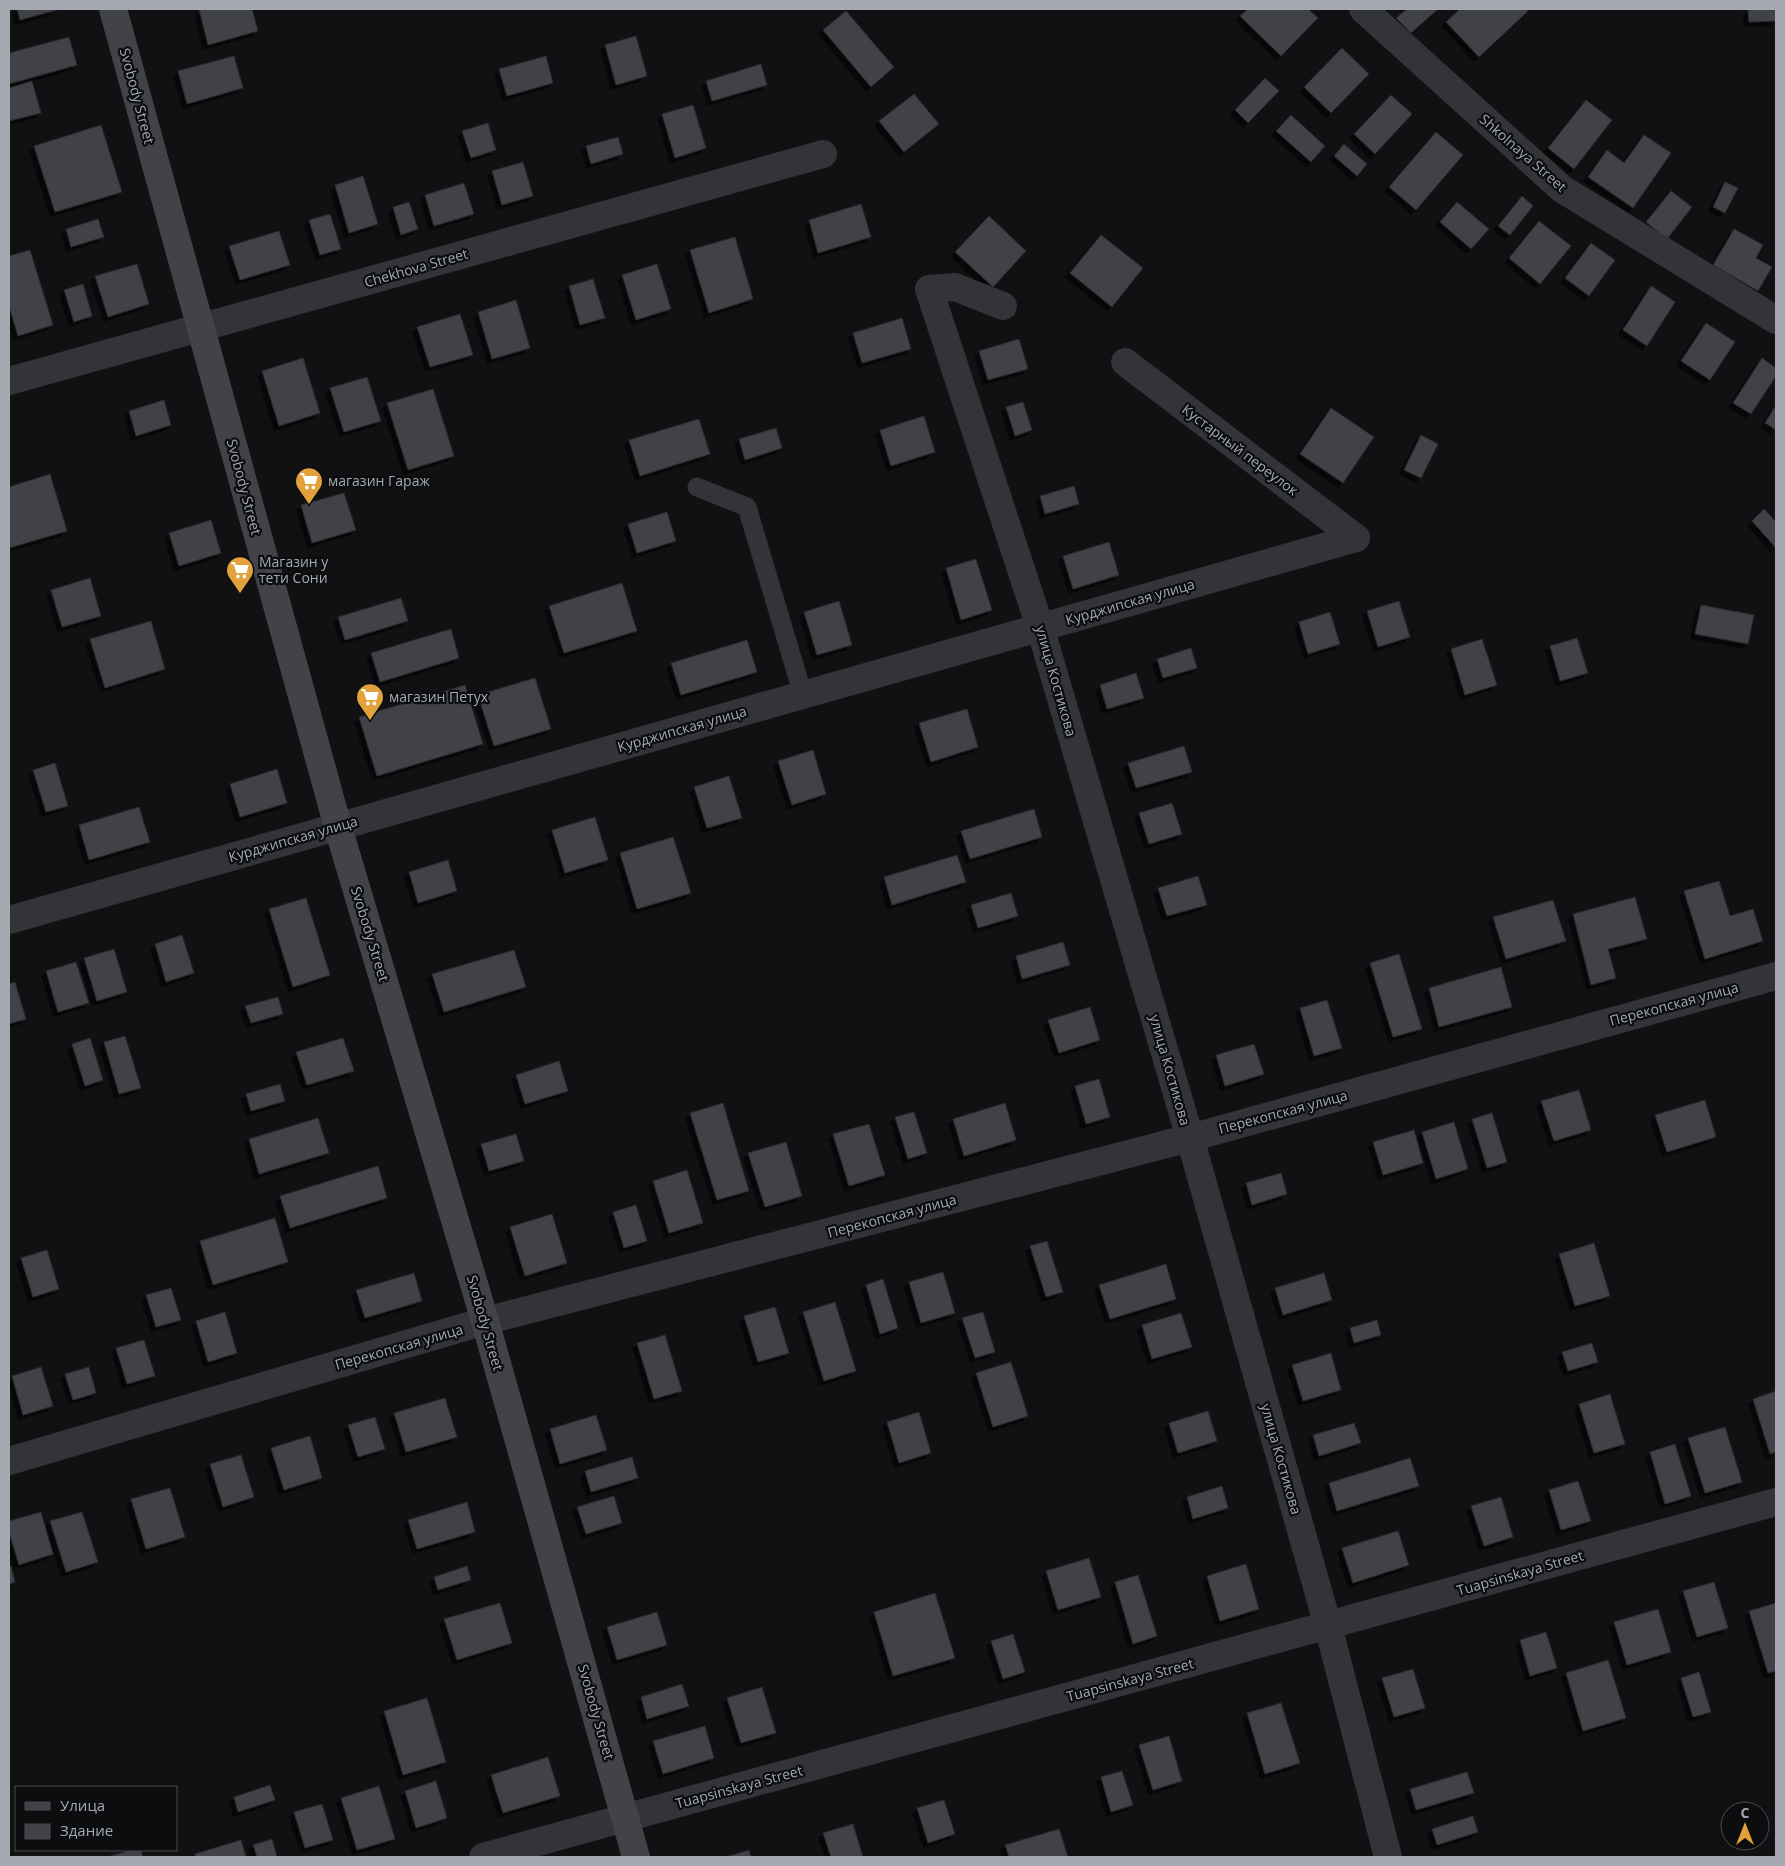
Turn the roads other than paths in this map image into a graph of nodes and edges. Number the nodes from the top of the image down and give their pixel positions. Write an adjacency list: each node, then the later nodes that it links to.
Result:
1 (113, 9): 6 (street, Svobody Street)
2 (1363, 9): 5 (street, Shkolnaya Street)
3 (823, 154): 6 (street, Chekhova Street)
4 (1003, 306): 11 (street, улица Костикова)
5 (1776, 320)
6 (200, 328): 8 (street, Chekhova Street); 13 (street, Svobody Street)
7 (1125, 362): 10 (street, Кустарный переулок)
8 (9, 381)
9 (697, 487): 12 (lane)
10 (1356, 538): 11 (street, Курджипская улица)
11 (1040, 628): 12 (street, Курджипская улица); 16 (street, улица Костикова)
12 (803, 695): 13 (street, Курджипская улица)
13 (338, 827): 14 (street, Курджипская улица); 17 (street, Svobody Street)
14 (9, 920)
15 (1776, 976): 16 (street, Перекопская улица)
16 (1190, 1138): 17 (street, Перекопская улица); 20 (street, улица Костикова)
17 (485, 1321): 18 (street, Перекопская улица); 21 (street, Svobody Street)
18 (9, 1461)
19 (1776, 1502): 20 (street, Tuapsinskaya Street)
20 (1328, 1626): 21 (street, Tuapsinskaya Street); 24 (street, улица Костикова)
21 (626, 1818): 22 (street, Tuapsinskaya Street); 23 (street, Svobody Street)
22 (483, 1857)
23 (636, 1857)
24 (1388, 1857)

